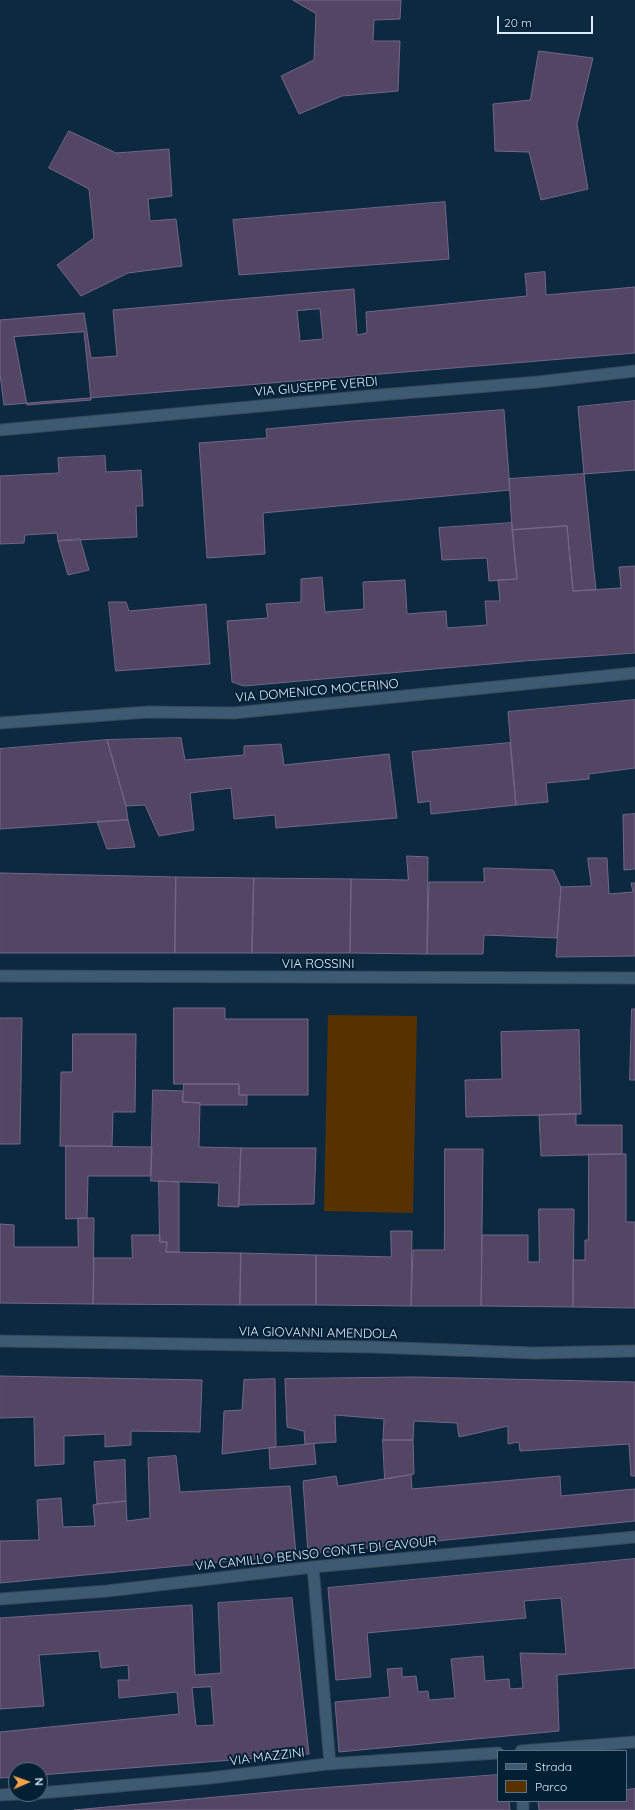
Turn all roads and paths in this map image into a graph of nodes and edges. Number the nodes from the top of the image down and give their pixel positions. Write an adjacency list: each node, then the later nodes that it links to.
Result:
1 (635, 371): 2 (street, VIA GIUSEPPE VERDI)
2 (0, 430)
3 (635, 673): 4 (street, VIA DOMENICO MOCERINO)
4 (0, 723)
5 (0, 976): 6 (street, VIA ROSSINI)
6 (635, 978)
7 (0, 1341): 8 (street, VIA GIOVANNI AMENDOLA)
8 (635, 1351)
9 (635, 1537): 10 (street, VIA CAMILLO BENSO CONTE DI CAVOUR)
10 (313, 1567): 11 (street, VIA CAMILLO BENSO CONTE DI CAVOUR); 15 (street)
11 (0, 1599)
12 (635, 1742): 13 (street)
13 (534, 1750)
14 (497, 1753): 15 (street, VIA MAZZINI)
15 (330, 1764): 16 (street, VIA MAZZINI)
16 (48, 1791)

